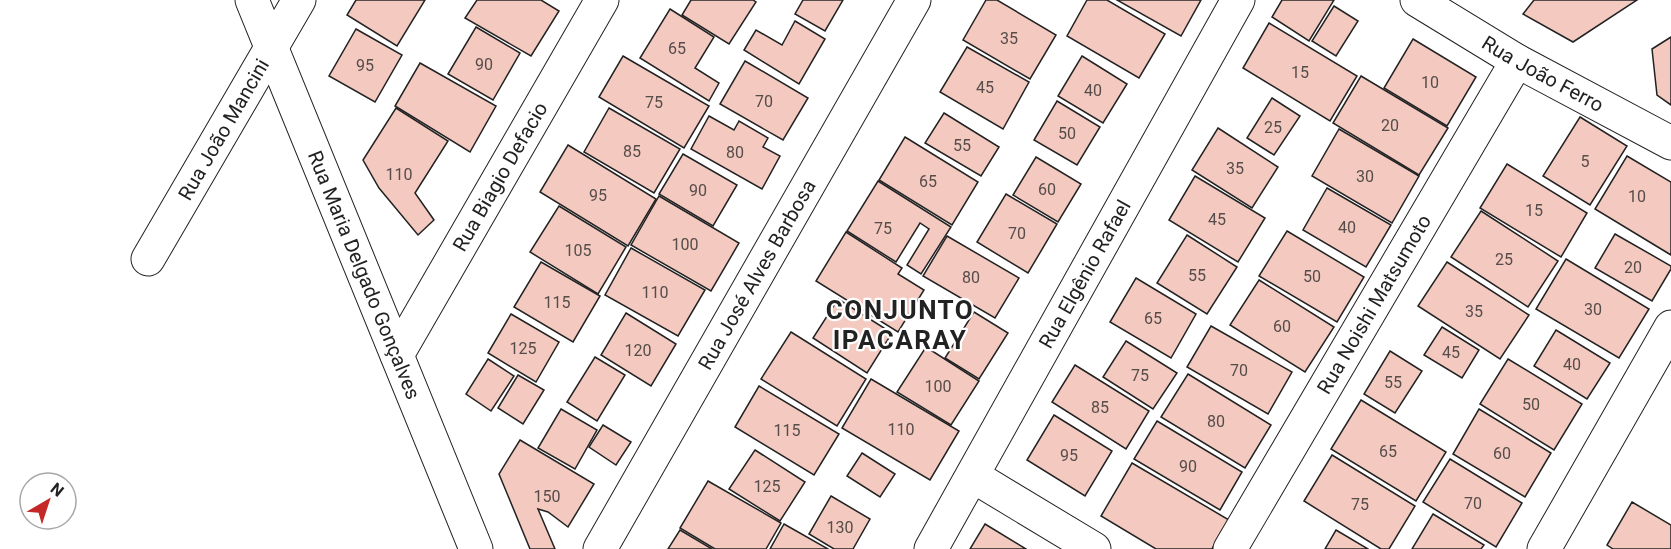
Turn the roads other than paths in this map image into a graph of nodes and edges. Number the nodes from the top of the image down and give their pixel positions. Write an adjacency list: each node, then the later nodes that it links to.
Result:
1 (252, 0): 7 (street, Rua Maria Delgado Gonçalves)
2 (299, 0): 7 (street, Rua João Mancini)
3 (602, 0): 12 (street, Rua Biagio Defacio)
4 (914, 0): 15 (street, Rua José Alves Barbosa)
5 (1238, 0): 13 (street, Rua Elgênio Rafael)
6 (1417, 0): 8 (street, Rua João Ferro)
7 (273, 46): 10 (street, Rua João Mancini); 12 (street, Rua Maria Delgado Gonçalves)
8 (1517, 61): 9 (street, Rua João Ferro); 18 (street, Rua Noishi Matsumoto)
9 (1671, 143)
10 (148, 259)
11 (1671, 327): 19 (street)
12 (397, 355): 14 (street, Rua Maria Delgado Gonçalves)
13 (973, 476): 16 (street, Rua Elgênio Rafael); 17 (street)
14 (476, 549)
15 (600, 549)
16 (931, 549)
17 (1094, 549)
18 (1230, 549)
19 (1544, 549)

